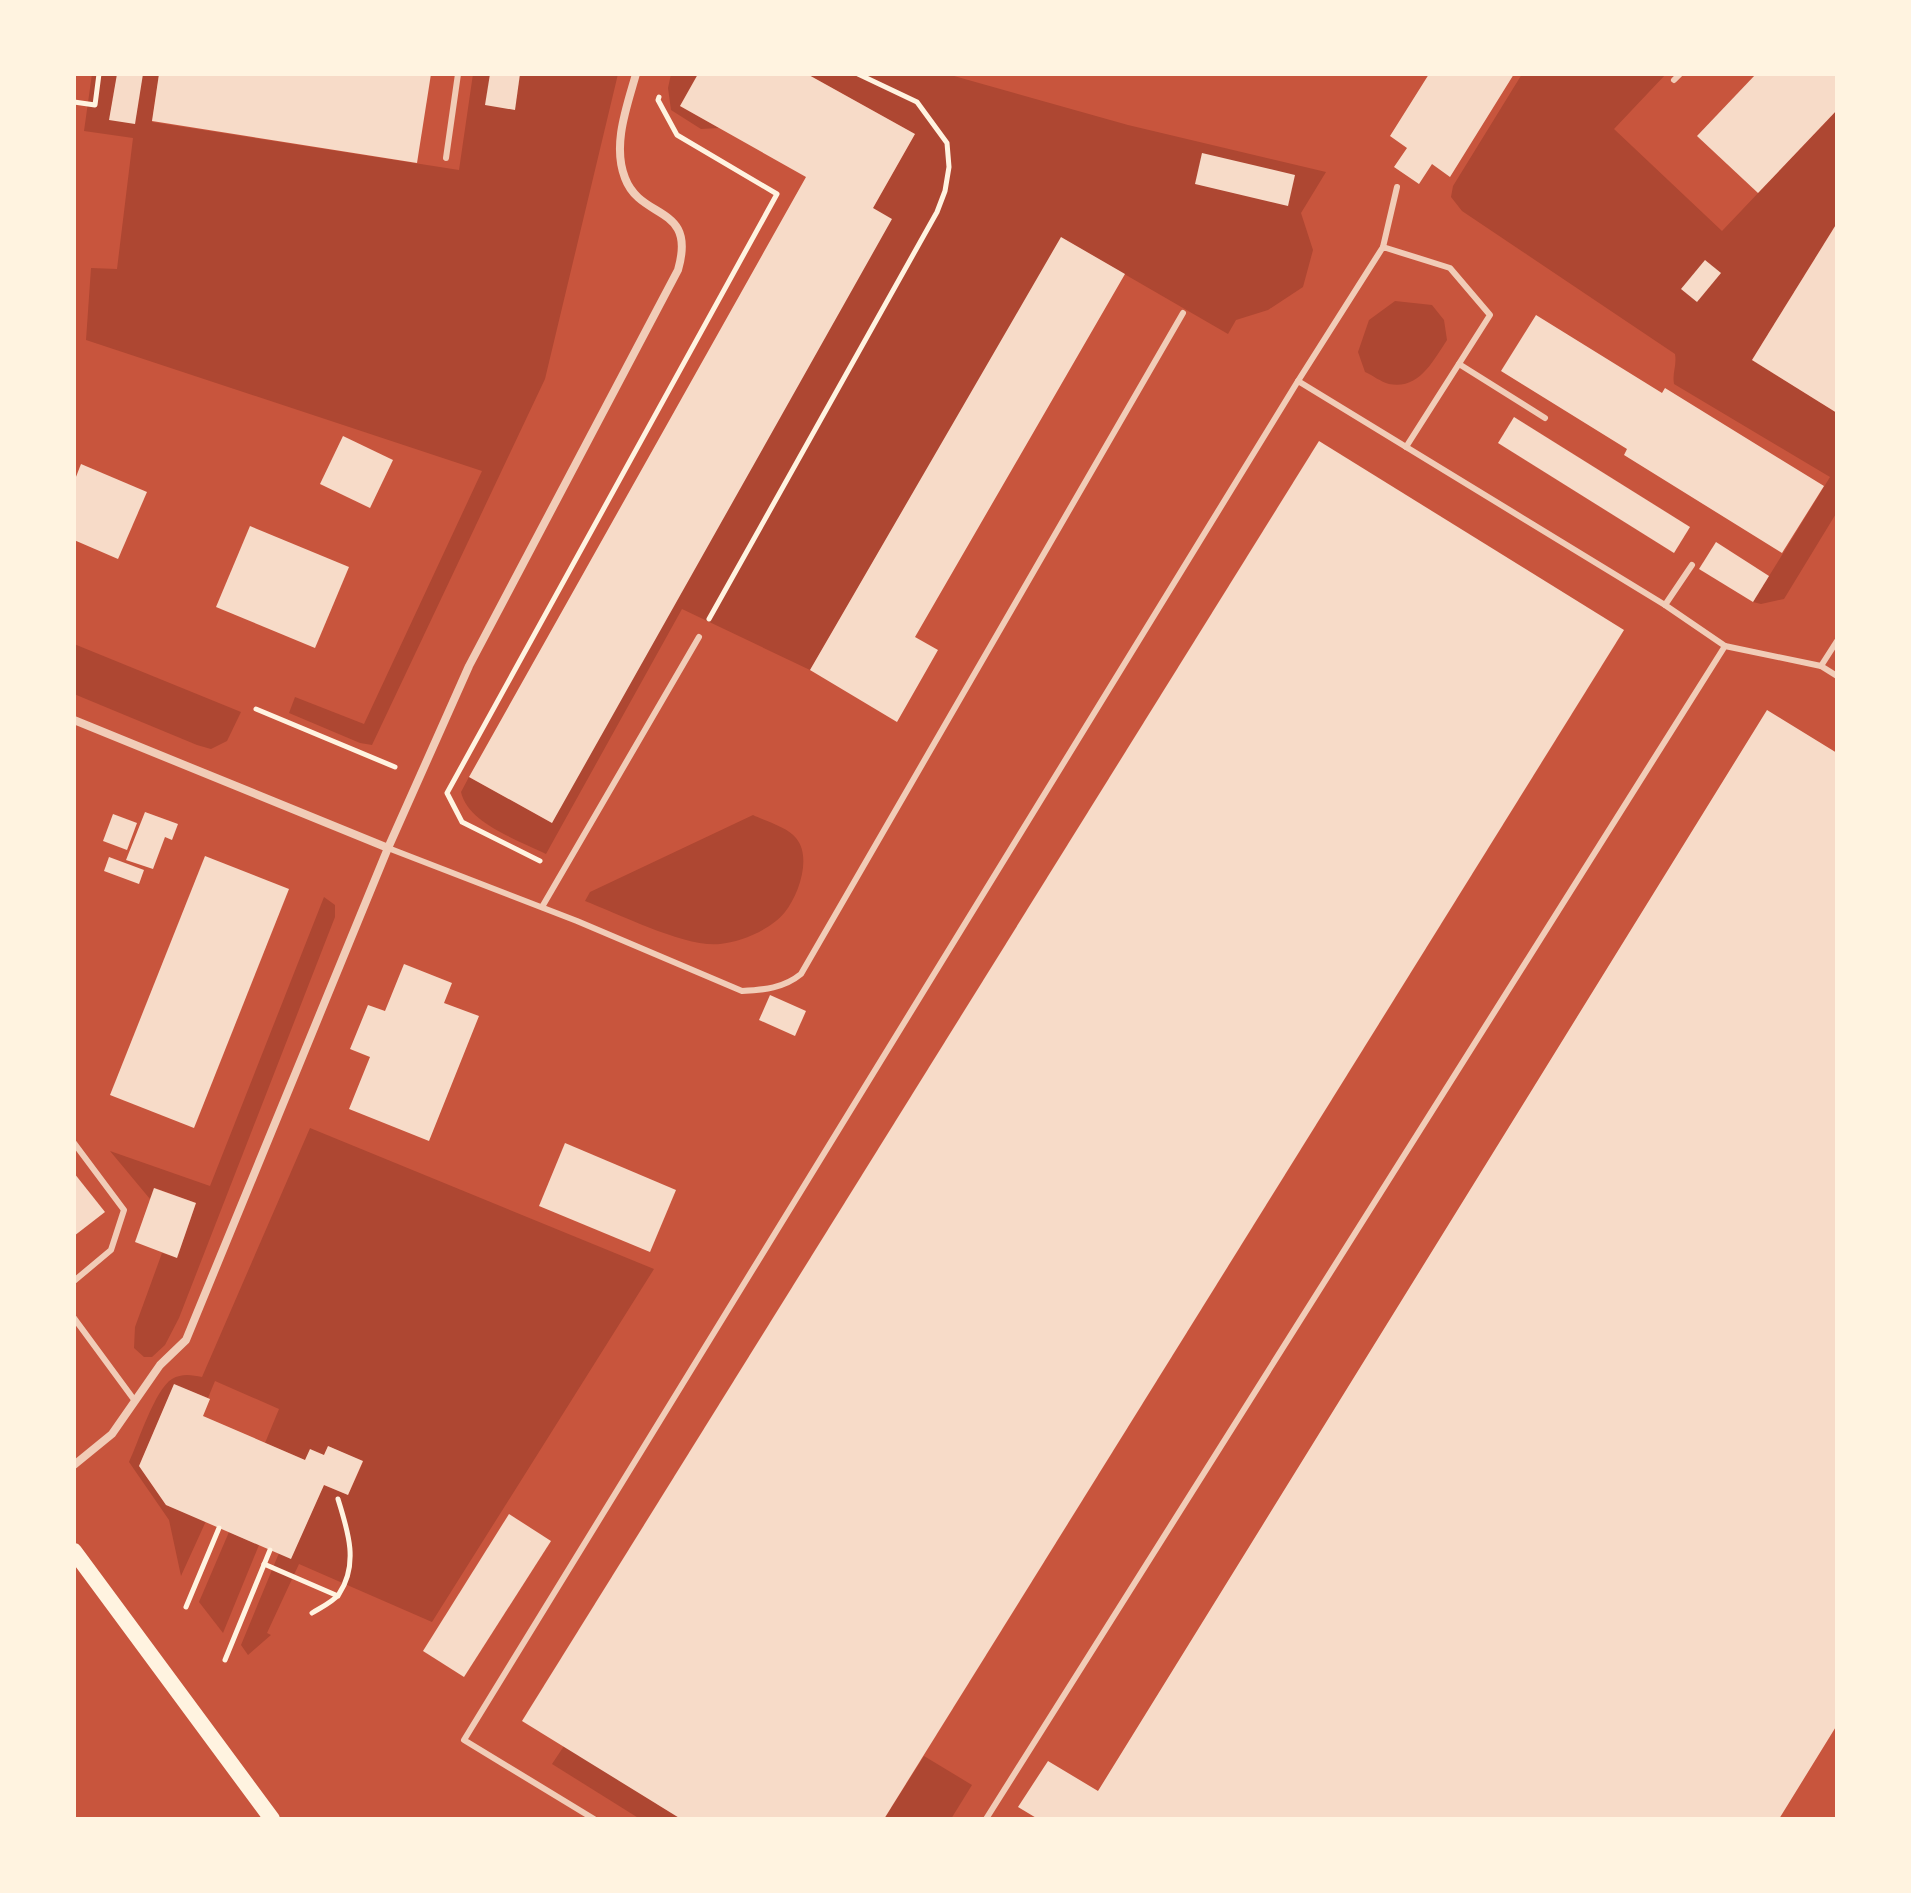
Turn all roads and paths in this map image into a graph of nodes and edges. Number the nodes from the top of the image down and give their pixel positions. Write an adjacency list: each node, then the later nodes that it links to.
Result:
1 (99, 74): 8 (path)
2 (458, 74): 9 (lane)
3 (636, 74): 26 (street)
4 (858, 74): 19 (path)
5 (1680, 74): 6 (lane)
6 (1674, 80)
7 (661, 87): 28 (path)
8 (74, 102)
9 (446, 158)
10 (1397, 187): 11 (lane)
11 (1383, 247): 13 (lane); 14 (lane)
12 (1183, 313): 29 (lane)
13 (1459, 364): 15 (lane); 16 (lane)
14 (1298, 381): 16 (lane); 45 (lane)
15 (1545, 418)
16 (1406, 447): 18 (lane)
17 (1692, 565): 18 (lane)
18 (1665, 605): 21 (lane)
19 (699, 637): 28 (lane)
20 (1837, 641): 22 (lane)
21 (1725, 646): 22 (lane); 46 (lane)
22 (1821, 666): 23 (lane)
23 (1837, 676)
24 (256, 709): 26 (path)
25 (74, 720): 27 (street)
26 (420, 777): 27 (street)
27 (388, 848): 29 (lane); 33 (street)
28 (562, 873): 29 (lane)
29 (542, 907)
30 (74, 1143): 31 (lane)
31 (74, 1281)
32 (74, 1318): 33 (lane)
33 (135, 1401): 34 (street)
34 (74, 1465)
35 (338, 1499): 40 (path)
36 (219, 1528): 41 (path)
37 (270, 1550): 39 (path)
38 (74, 1551): 44 (main road)
39 (264, 1564): 40 (path); 43 (path)
40 (338, 1596): 42 (path)
41 (186, 1607)
42 (312, 1613)
43 (225, 1660)
44 (272, 1819)
45 (594, 1819)
46 (986, 1819)

